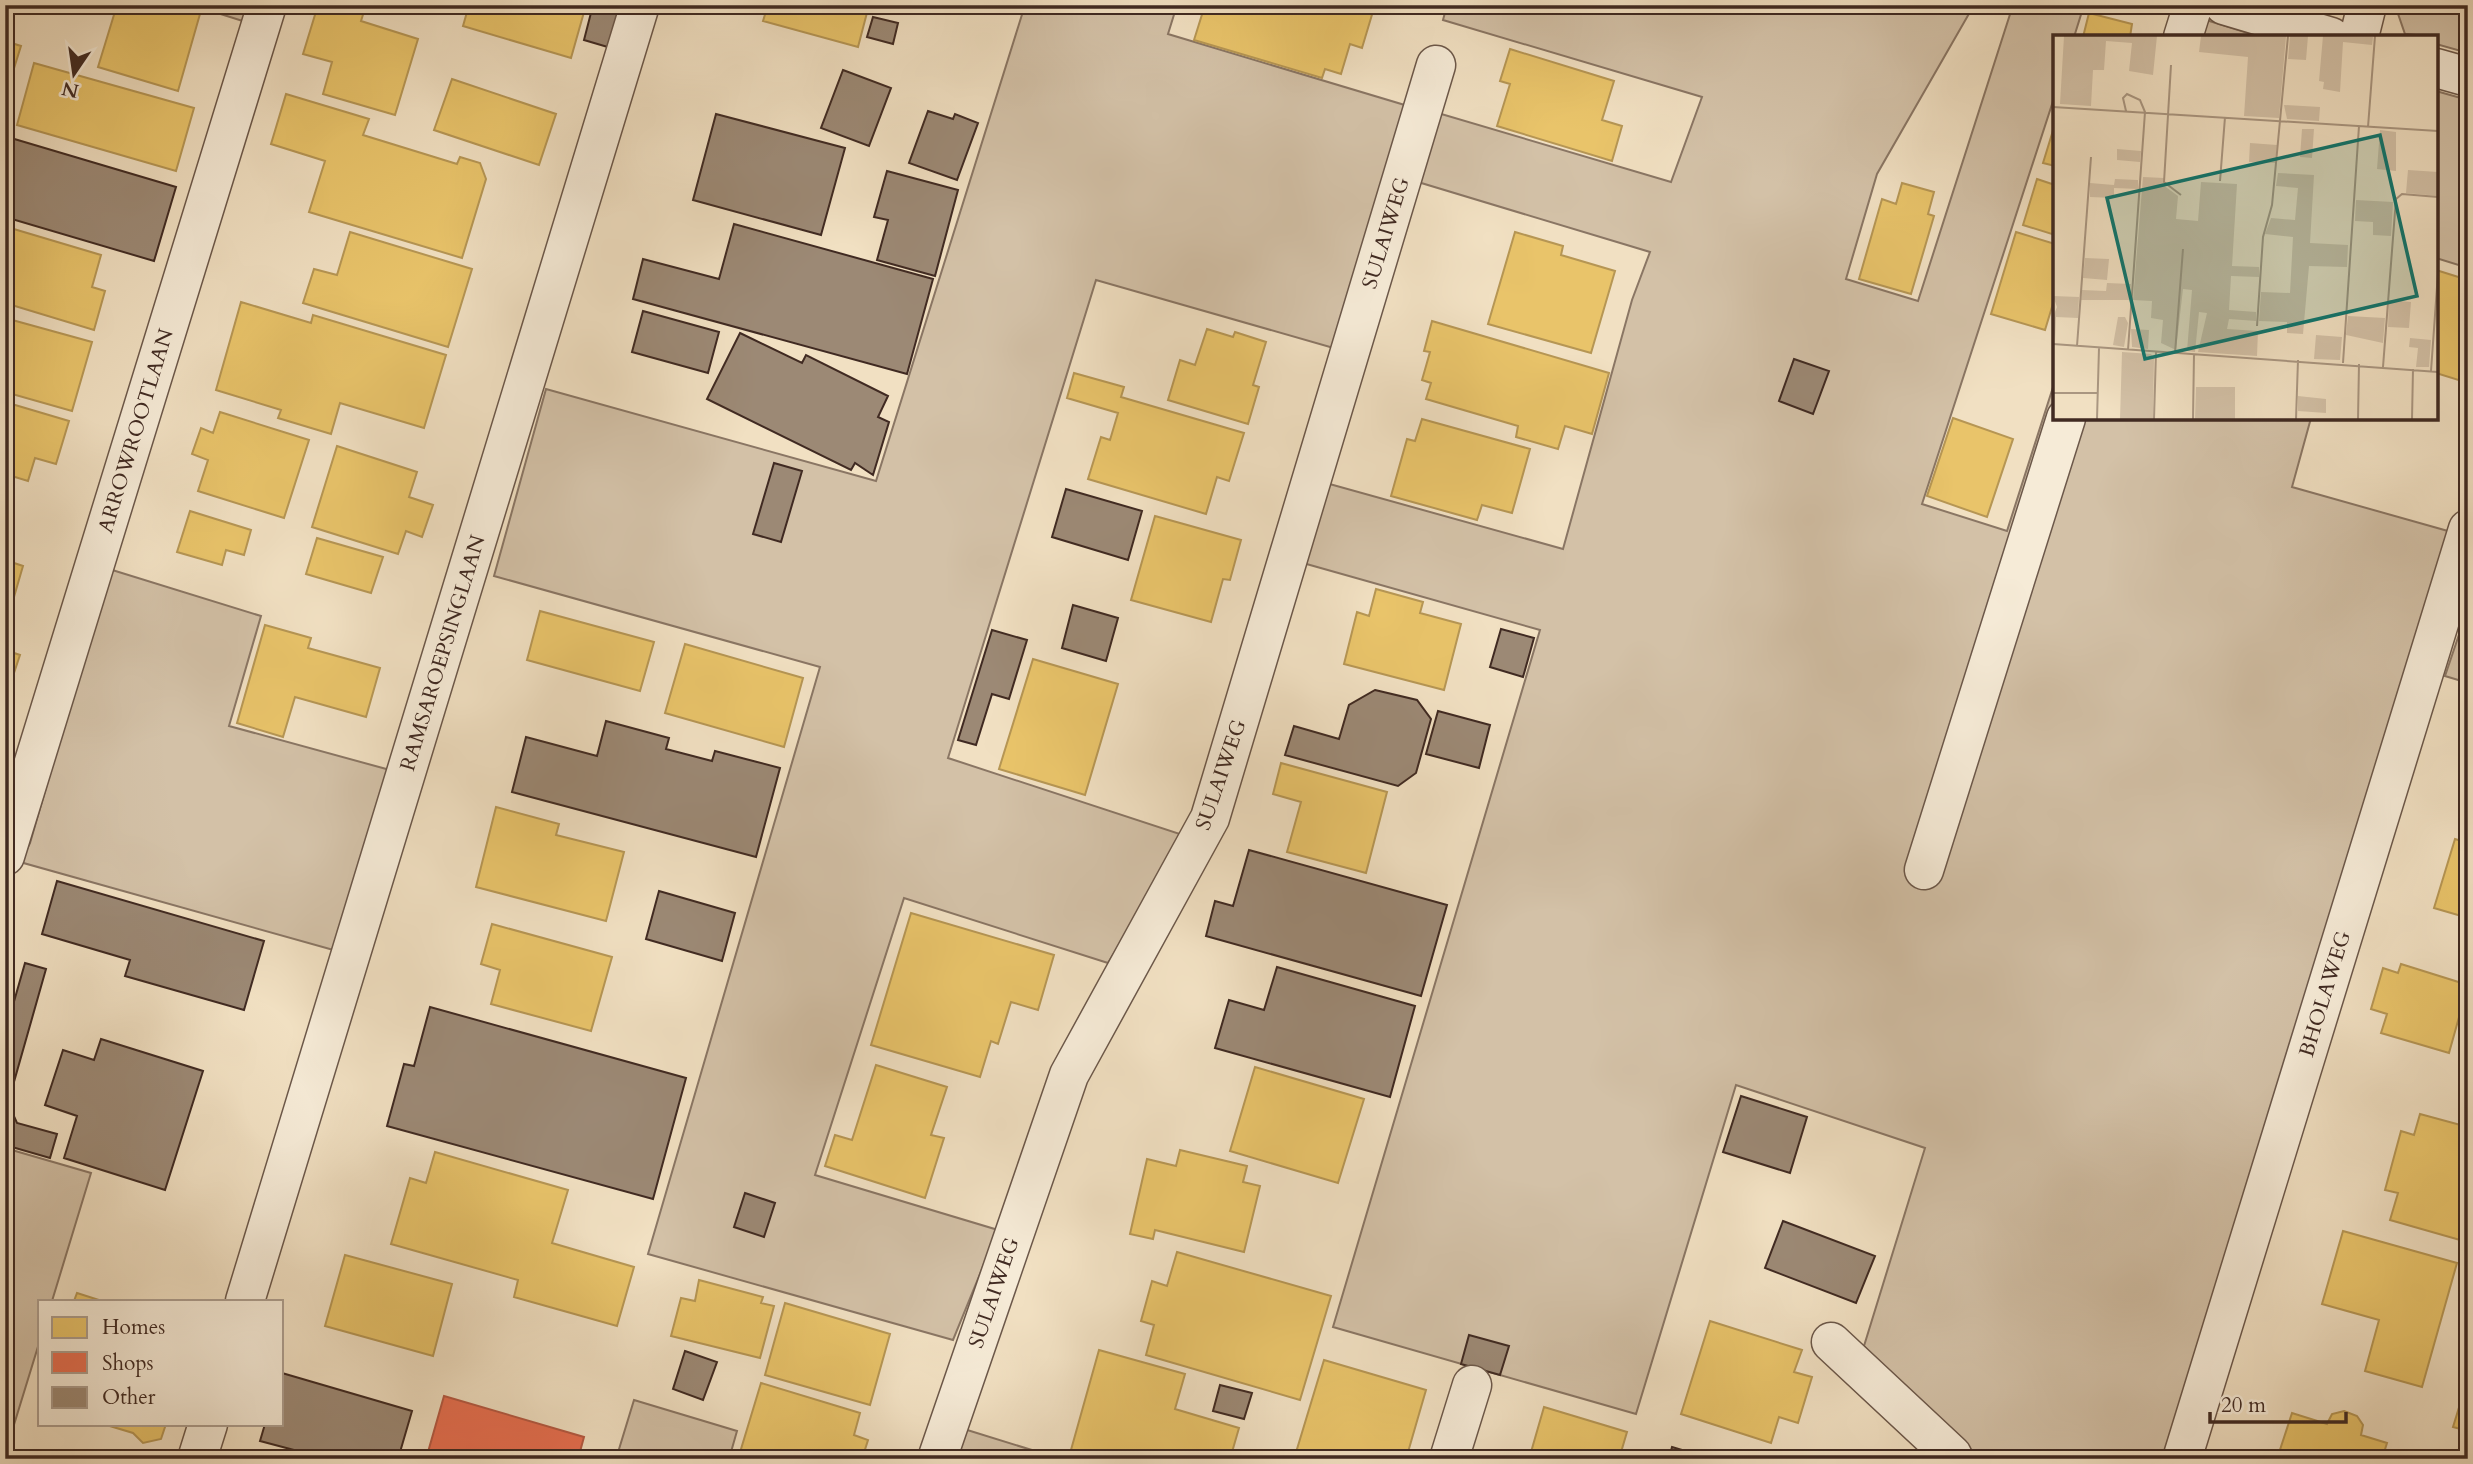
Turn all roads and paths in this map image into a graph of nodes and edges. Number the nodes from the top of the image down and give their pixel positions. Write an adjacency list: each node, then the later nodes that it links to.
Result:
1 (267, 5): 14 (street, ARROWROOTLAAN)
2 (640, 5): 16 (street, RAMSAROEPSINGLAAN)
3 (2193, 5): 6 (street)
4 (2224, 5): 7 (street)
5 (2367, 5): 8 (street)
6 (2184, 35)
7 (2324, 35)
8 (2360, 35)
9 (1436, 65): 21 (street, SULAIWEG)
10 (2438, 69): 11 (street)
11 (2468, 78)
12 (2065, 420): 15 (street)
13 (2468, 529): 24 (street, BHOLAWEG)
14 (5, 856)
15 (1924, 870)
16 (245, 1300)
17 (1831, 1342): 23 (street)
18 (1472, 1385): 22 (street)
19 (207, 1426): 20 (street)
20 (197, 1459)
21 (937, 1459)
22 (1449, 1459)
23 (1954, 1459)
24 (2182, 1459)

